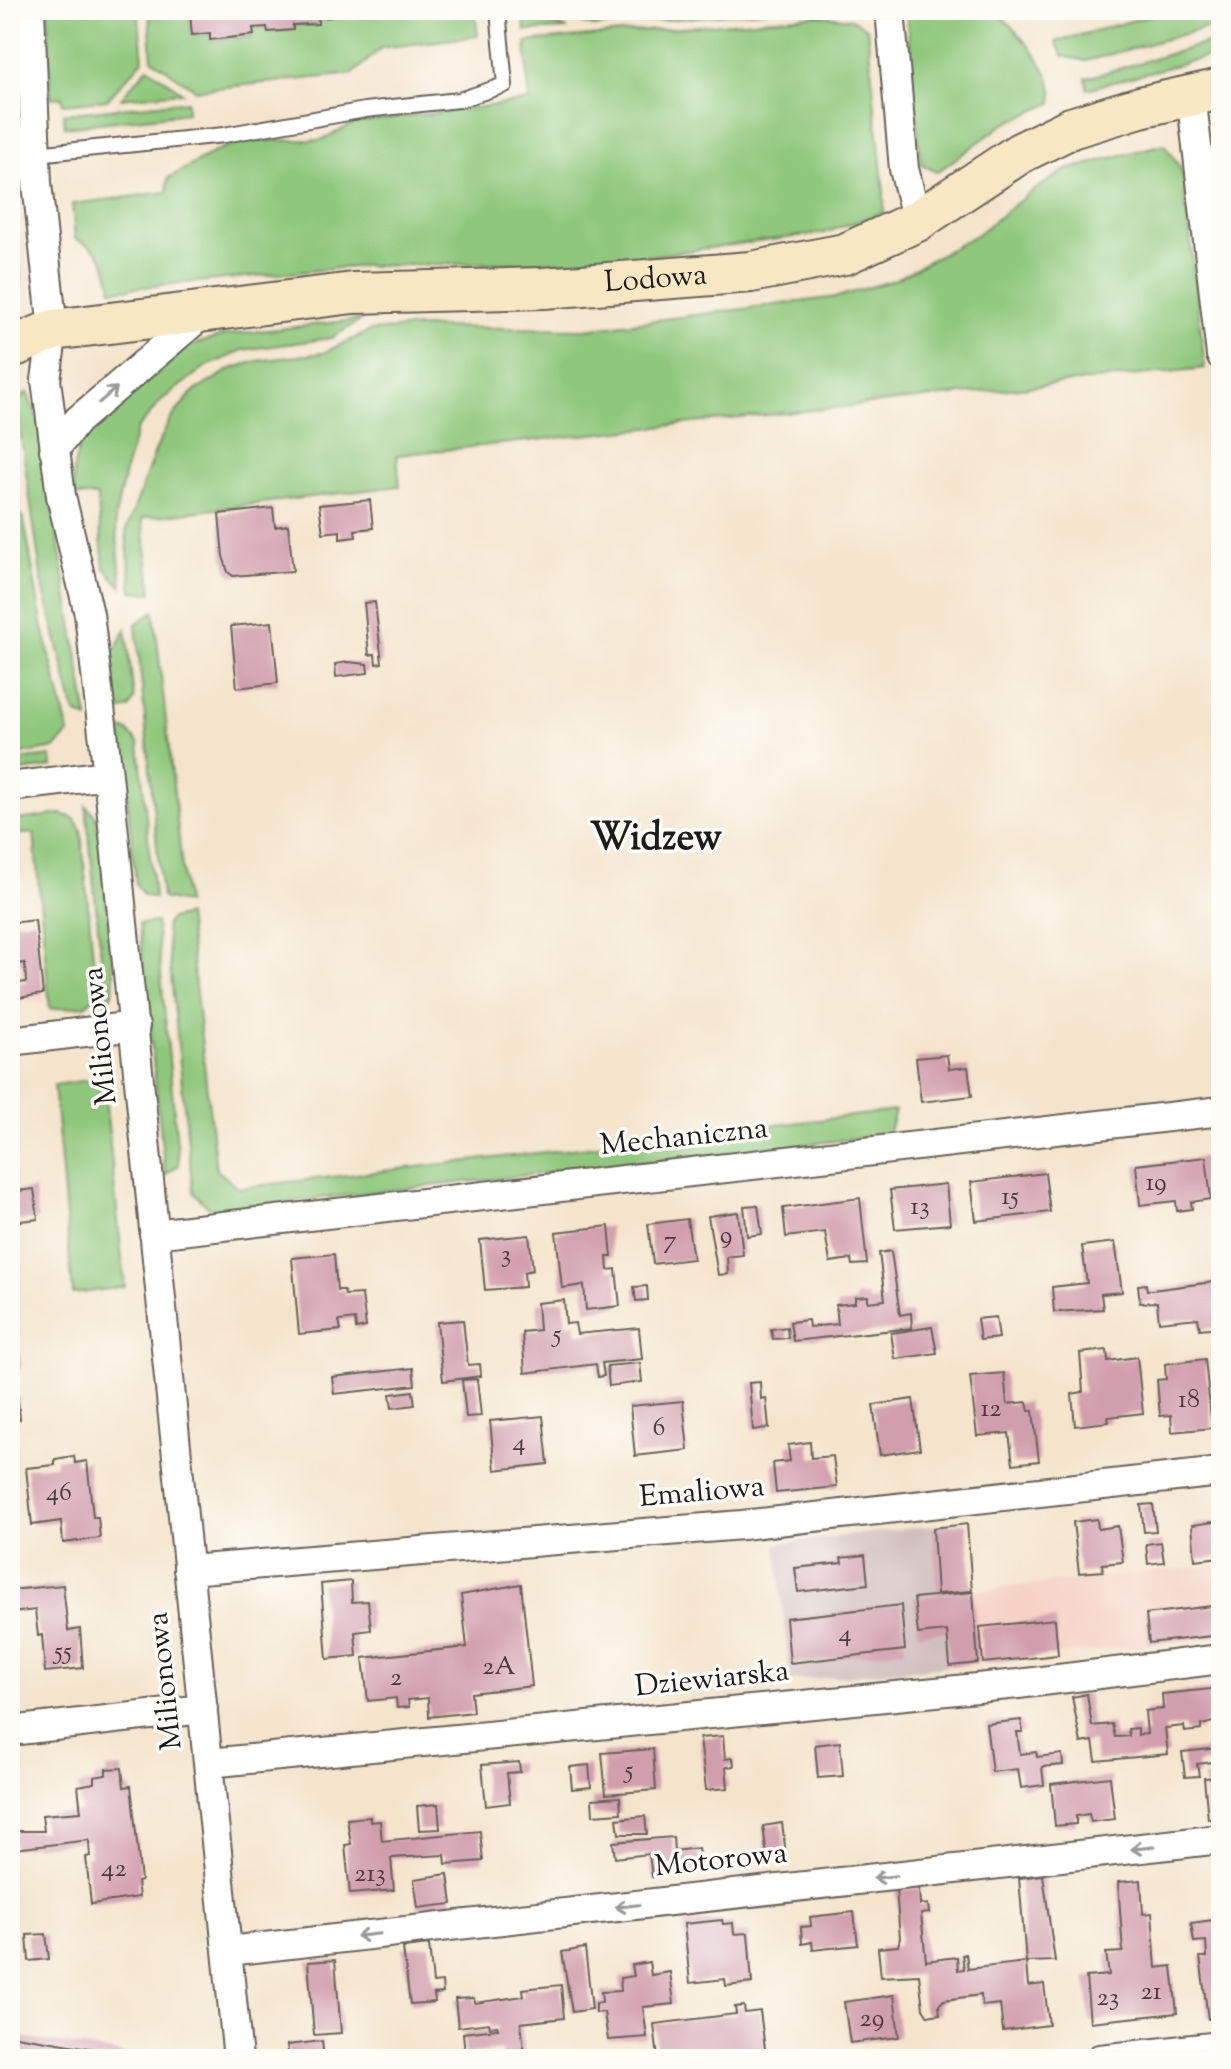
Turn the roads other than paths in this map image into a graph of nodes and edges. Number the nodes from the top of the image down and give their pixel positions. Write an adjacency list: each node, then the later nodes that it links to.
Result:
1 (30, 10): 5 (street, Milionowa)
2 (498, 10): 5 (lane)
3 (890, 10): 6 (street)
4 (1206, 92): 6 (street, Lodowa); 10 (street)
5 (36, 154): 8 (street, Milionowa)
6 (917, 221): 7 (street, Lodowa)
7 (207, 310): 8 (street, Lodowa); 11 (street, one-way to 7)
8 (53, 330): 9 (street, Lodowa); 11 (street, Milionowa)
9 (10, 348)
10 (1221, 355)
11 (54, 450): 12 (street, Milionowa)
12 (108, 775): 13 (street); 14 (street, Milionowa)
13 (10, 787)
14 (135, 1026): 15 (street); 17 (street, Milionowa)
15 (10, 1041)
16 (1221, 1111): 17 (street, Mechaniczna)
17 (154, 1234): 19 (street, Milionowa)
18 (1221, 1472): 19 (street, Emaliowa)
19 (188, 1570): 21 (street, Milionowa)
20 (1221, 1659): 23 (street, Dziewiarska)
21 (203, 1709): 22 (street); 23 (street, Milionowa)
22 (10, 1731)
23 (209, 1763): 25 (street, Milionowa)
24 (1221, 1839): 25 (street, Motorowa, one-way to 25)
25 (228, 1951): 27 (street, Milionowa)
26 (1221, 2046): 28 (street)
27 (238, 2059)
28 (1100, 2059)

